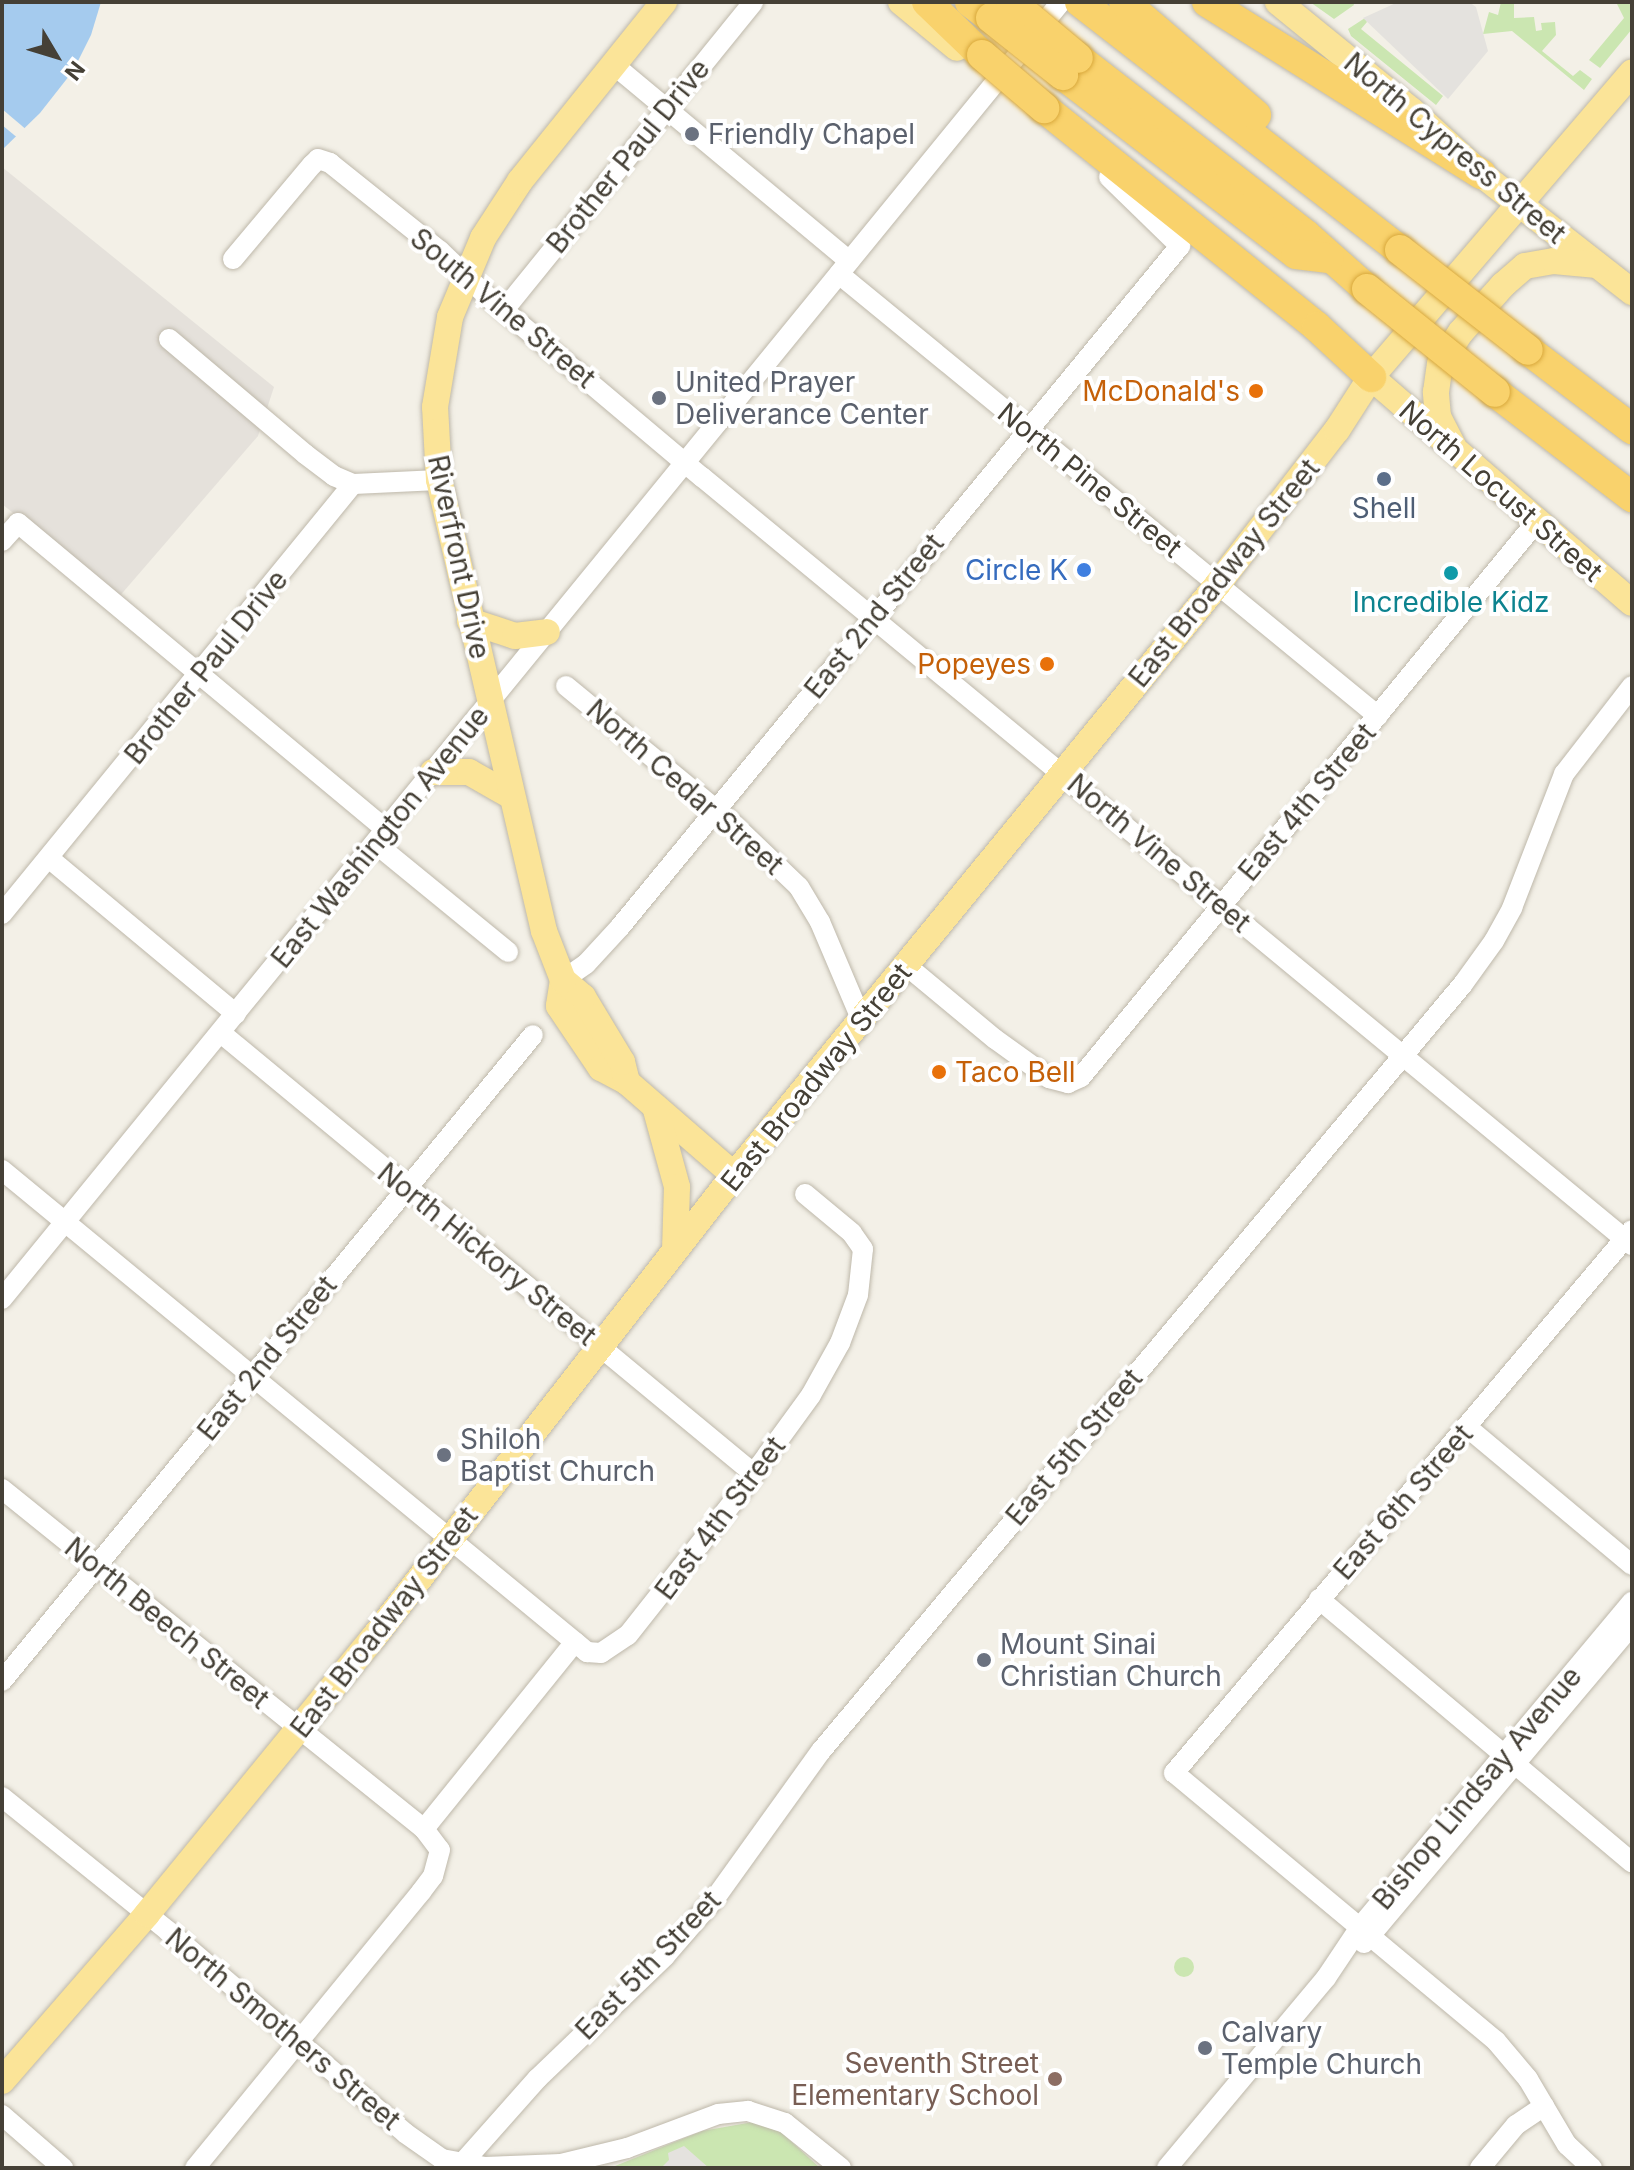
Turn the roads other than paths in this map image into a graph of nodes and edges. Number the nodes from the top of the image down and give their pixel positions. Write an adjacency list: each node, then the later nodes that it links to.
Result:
1 (664, 2): 10 (main road, Riverfront Drive)
2 (753, 2): 13 (street, Brother Paul Drive)
3 (901, 2): 11 (main road)
4 (927, 2): 11 (highway)
5 (1124, 2): 16 (highway)
6 (1207, 2): 14 (highway)
7 (1278, 2): 14 (main road, North Cypress Street)
8 (1077, 4): 11 (street, East Washington Avenue); 16 (highway)
9 (991, 7): 31 (highway, bridge)
10 (614, 65): 13 (street, North Pine Street); 20 (main road, Riverfront Drive)
11 (989, 68): 19 (street, East Washington Avenue); 24 (highway, bridge); 25 (street, East 2nd Street)
12 (1632, 73): 15 (main road, East Broadway Street)
13 (666, 108): 19 (street, North Pine Street); 22 (street, Brother Paul Drive)
14 (1481, 174): 15 (main road, North Cypress Street)
15 (1518, 203): 18 (main road, North Cypress Street); 24 (main road, East Broadway Street)
16 (1400, 250): 26 (highway, bridge)
17 (233, 259): 20 (street, South Vine Street)
18 (1597, 265): 21 (main road, North Cypress Street); 27 (main road)
19 (844, 267): 25 (street, North Pine Street); 28 (street, East Washington Avenue)
20 (464, 276): 22 (street, South Vine Street); 29 (main road, Riverfront Drive)
21 (1632, 292)
22 (504, 310): 28 (street, South Vine Street)
23 (169, 339): 30 (street)
24 (1371, 377): 27 (main road, North Locust Street); 34 (main road, East Broadway Street)
25 (1027, 429): 34 (street, North Pine Street); 36 (street, East 2nd Street)
26 (1632, 429)
27 (1456, 451): 32 (main road, North Locust Street)
28 (685, 462): 36 (street, North Vine Street); 38 (street, East Washington Avenue)
29 (439, 480): 30 (street); 37 (main road, Riverfront Drive)
30 (353, 484): 39 (street, Brother Paul Drive)
31 (1632, 497)
32 (1537, 521): 35 (main road, North Locust Street); 43 (street, East 4th Street)
33 (2, 541): 39 (street)
34 (1217, 585): 43 (street, North Pine Street); 45 (main road, East Broadway Street)
35 (1632, 603)
36 (872, 618): 45 (street, North Vine Street); 47 (street, East 2nd Street)
37 (470, 621): 38 (main road); 42 (main road, Riverfront Drive)
38 (547, 632): 42 (street, East Washington Avenue)
39 (200, 674): 48 (street); 49 (street, Brother Paul Drive)
40 (566, 686): 47 (street, North Cedar Street)
41 (1632, 686): 59 (street, East 5th Street)
42 (490, 702): 44 (street, East Washington Avenue); 46 (main road, Riverfront Drive)
43 (1378, 716): 50 (street, East 4th Street)
44 (433, 772): 46 (main road); 48 (street, East Washington Avenue)
45 (1063, 773): 50 (street, North Vine Street); 53 (main road, East Broadway Street)
46 (511, 796): 54 (main road, Riverfront Drive)
47 (716, 809): 54 (street, East 2nd Street); 56 (street, North Cedar Street)
48 (381, 836): 52 (street); 55 (street, East Washington Avenue)
49 (50, 859): 51 (street, Brother Paul Drive); 55 (street)
50 (1222, 904): 53 (street, East 4th Street); 59 (street, North Vine Street)
51 (2, 914)
52 (508, 952)
53 (907, 966): 56 (main road, East Broadway Street)
54 (563, 980): 60 (main road, Riverfront Drive)
55 (236, 1014): 57 (street, East Washington Avenue)
56 (862, 1021): 62 (main road, East Broadway Street)
57 (221, 1033): 63 (street, North Hickory Street); 65 (street, East Washington Avenue)
58 (533, 1035): 63 (street, East 2nd Street)
59 (1401, 1056): 66 (street, North Vine Street); 93 (street, East 5th Street)
60 (656, 1110): 62 (main road, Riverfront Drive); 67 (main road)
61 (2, 1170): 65 (street)
62 (734, 1175): 67 (main road, East Broadway Street)
63 (406, 1189): 69 (street, North Hickory Street); 70 (street, East 2nd Street)
64 (805, 1194): 72 (street, East 4th Street)
65 (65, 1222): 68 (street, East Washington Avenue); 70 (street)
66 (1630, 1238): 71 (street, East 6th Street)
67 (675, 1250): 69 (main road, East Broadway Street)
68 (2, 1299)
69 (599, 1346): 72 (street, North Hickory Street); 74 (main road, East Broadway Street)
70 (251, 1377): 74 (street); 76 (street, East 2nd Street)
71 (1467, 1427): 75 (street); 77 (street, East 6th Street)
72 (754, 1474): 80 (street, East 4th Street)
73 (2, 1489): 76 (street, North Beech Street)
74 (451, 1540): 80 (street); 82 (main road, East Broadway Street)
75 (1632, 1565)
76 (97, 1566): 81 (street, East 2nd Street); 82 (street, North Beech Street)
77 (1319, 1599): 83 (street); 88 (street, East 6th Street)
78 (1632, 1602): 83 (street, Bishop Lindsay Avenue)
79 (1632, 1625): 83 (street, Bishop Lindsay Avenue)
80 (575, 1642): 85 (street)
81 (2, 1681)
82 (298, 1730): 85 (street, North Beech Street); 87 (main road, East Broadway Street)
83 (1509, 1760): 86 (street); 88 (street, Bishop Lindsay Avenue)
84 (2, 1797): 87 (street, North Smothers Street)
85 (424, 1829): 89 (street)
86 (1632, 1863)
87 (147, 1914): 89 (street, North Smothers Street); 90 (main road, East Broadway Street)
88 (1365, 1932): 91 (street); 97 (street, Bishop Lindsay Avenue)
89 (297, 2039): 93 (street, North Smothers Street); 95 (street)
90 (2, 2081)
91 (1544, 2106): 98 (street); 99 (street)
92 (2, 2115): 94 (street)
93 (459, 2166): 96 (street, North Smothers Street)
94 (63, 2168)
95 (195, 2168)
96 (841, 2168)
97 (1167, 2168)
98 (1480, 2168)
99 (1592, 2168)

